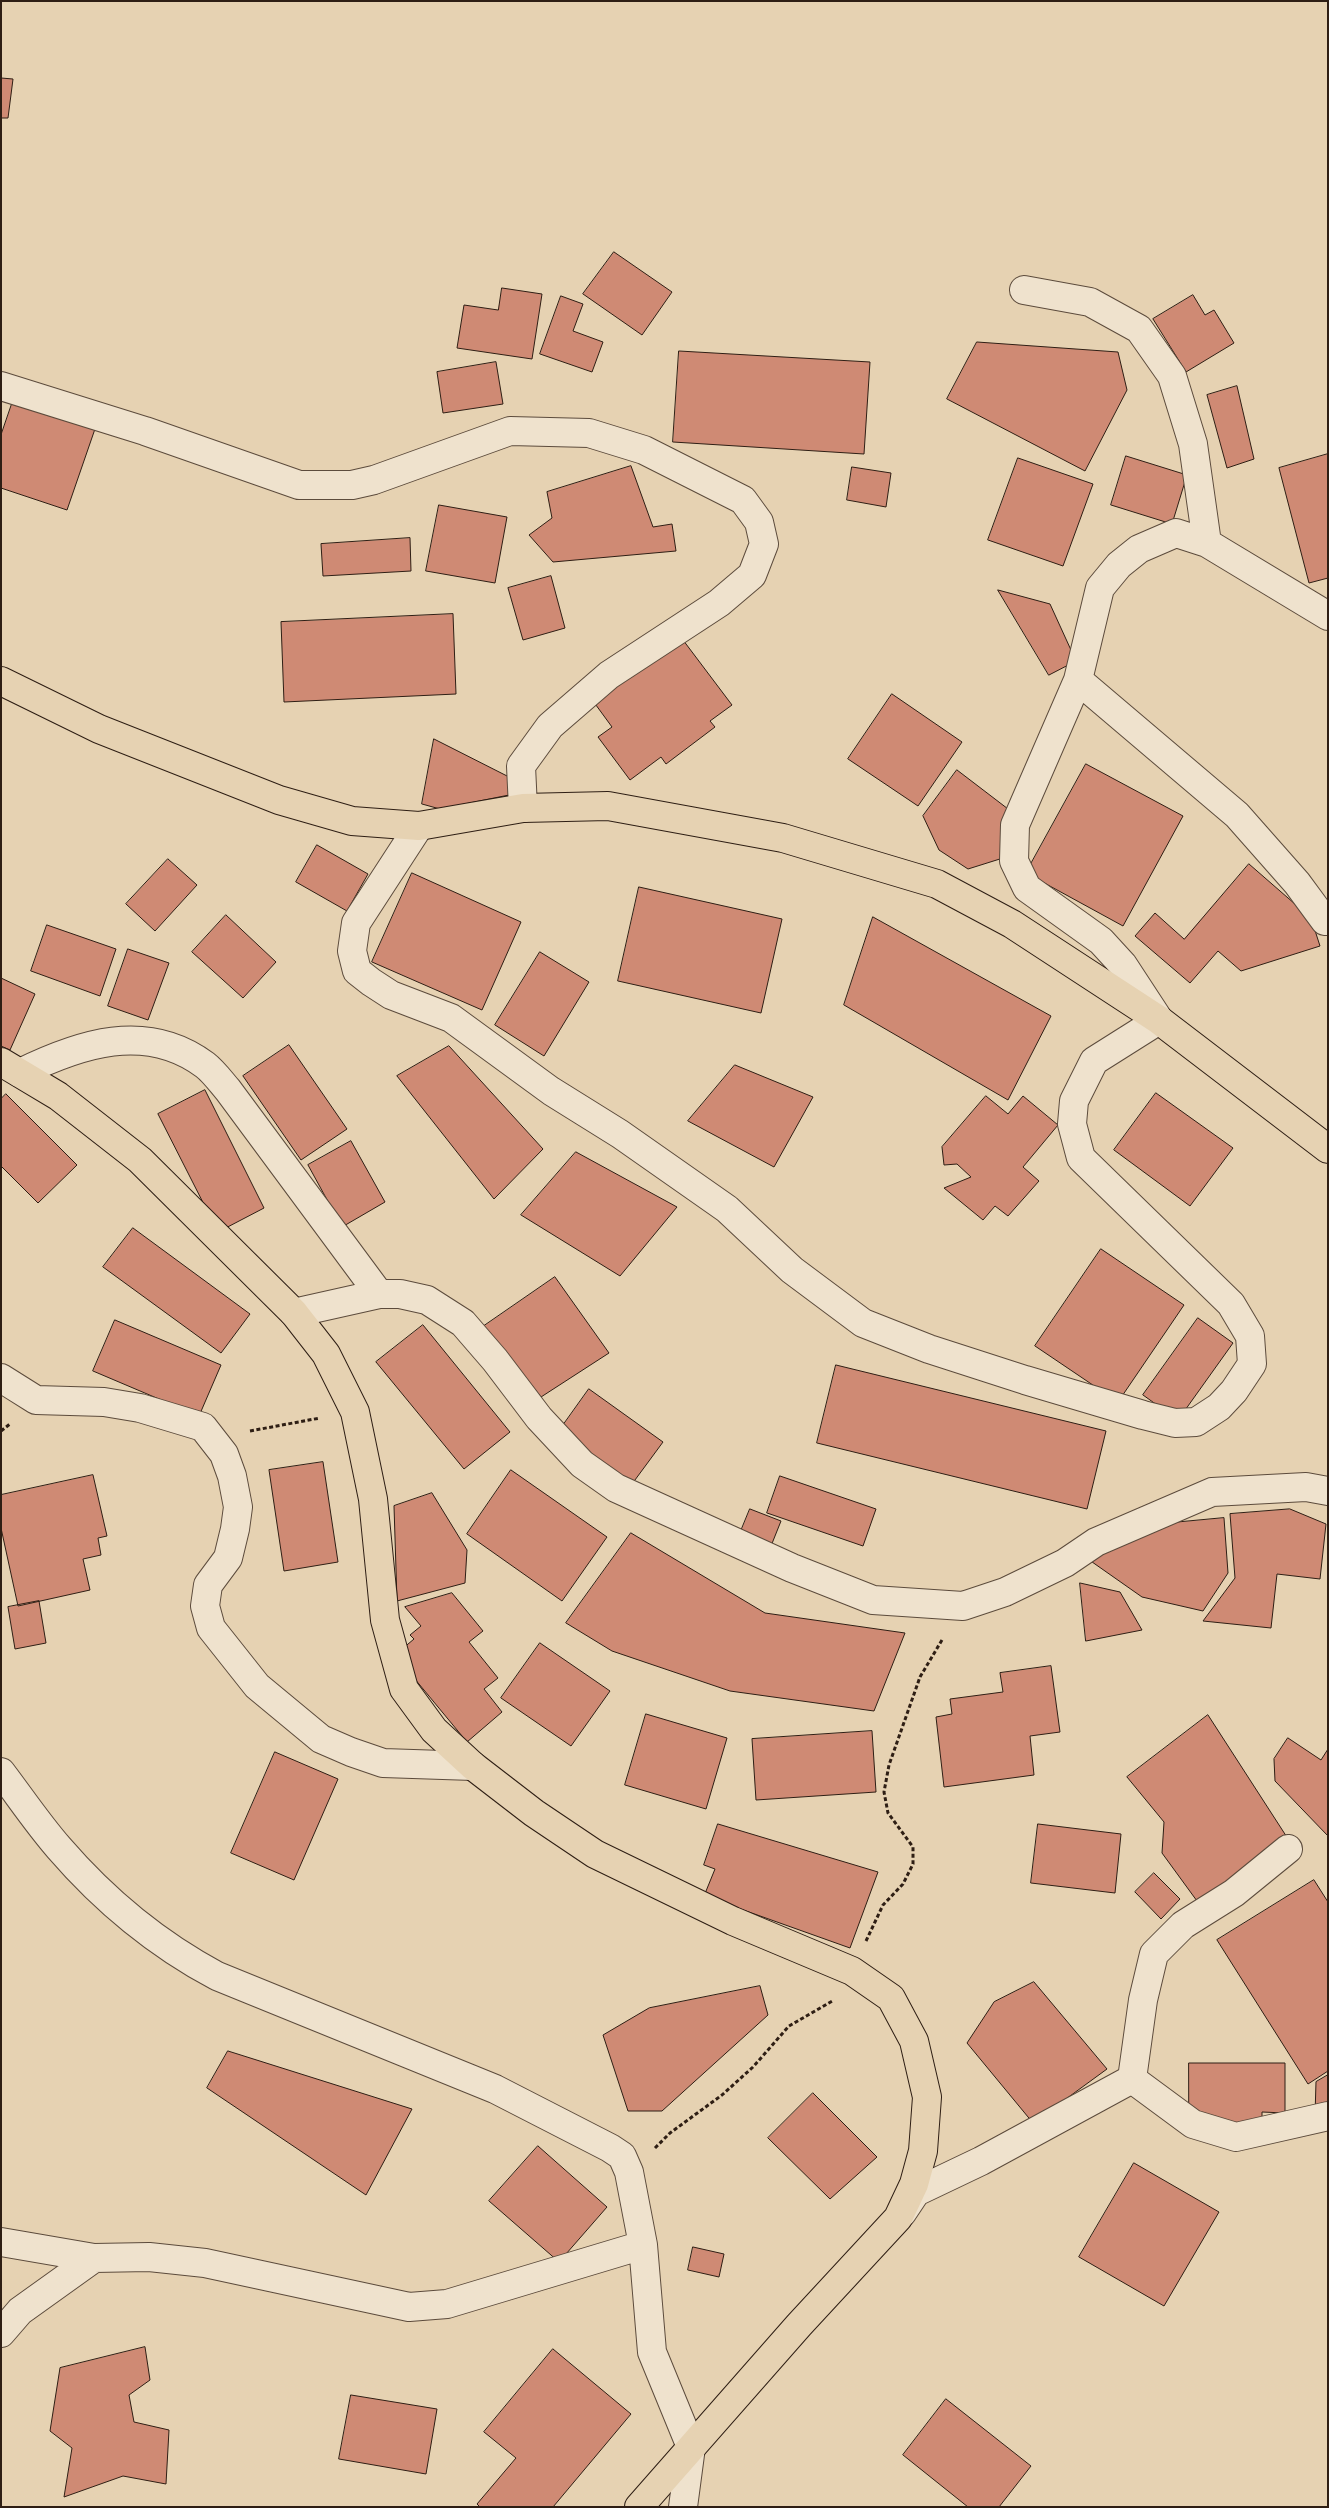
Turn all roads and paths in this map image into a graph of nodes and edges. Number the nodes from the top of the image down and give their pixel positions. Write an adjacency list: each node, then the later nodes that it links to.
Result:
1 (1024, 290): 3 (street)
2 (1, 386): 7 (street)
3 (1207, 544): 4 (street); 5 (street)
4 (1328, 616)
5 (1078, 680): 9 (street); 10 (street)
6 (1, 681): 8 (main road)
7 (523, 808): 8 (main road); 10 (main road)
8 (419, 826): 10 (street)
9 (1325, 921)
10 (1159, 1020): 12 (main road)
11 (11, 1067): 13 (street); 14 (main road)
12 (1328, 1149)
13 (378, 1294): 14 (street); 19 (street)
14 (294, 1313): 16 (main road)
15 (1, 1378): 17 (street)
16 (355, 1412): 17 (path); 20 (main road)
17 (203, 1427): 20 (street)
18 (1328, 1491): 19 (street)
19 (963, 1606): 23 (path)
20 (473, 1766): 23 (main road)
21 (1, 1772): 26 (street)
22 (1288, 1849): 24 (street)
23 (861, 1976): 26 (path); 27 (main road)
24 (1132, 2079): 25 (street); 27 (street)
25 (1328, 2116)
26 (629, 2172): 29 (street)
27 (898, 2218): 32 (main road)
28 (1, 2242): 30 (street)
29 (643, 2245): 30 (street); 32 (street)
30 (94, 2258): 31 (street)
31 (1, 2332)
32 (691, 2446): 33 (main road); 34 (street)
33 (639, 2507)
34 (683, 2507)

